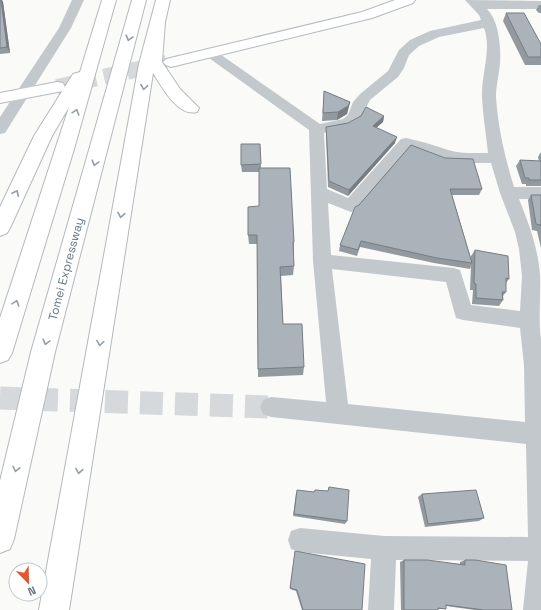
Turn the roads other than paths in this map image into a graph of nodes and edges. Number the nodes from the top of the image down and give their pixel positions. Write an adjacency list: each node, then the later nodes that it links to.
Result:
1 (78, 0): 14 (street)
2 (110, 0): 10 (main road)
3 (139, 0): 31 (main road, Tomei Expressway, one-way to 31)
4 (162, 0): 8 (main road)
5 (408, 0): 11 (main road)
6 (474, 3): 7 (street); 9 (street)
7 (541, 6)
8 (158, 22): 16 (main road); 35 (main road, one-way to 35)
9 (489, 22): 17 (street); 19 (street)
10 (94, 51): 23 (main road, one-way to 10); 27 (main road, one-way to 10)
11 (209, 53): 12 (main road); 17 (street)
12 (171, 62)
13 (57, 87): 14 (main road)
14 (22, 94): 15 (main road); 18 (street)
15 (0, 98)
16 (191, 108)
17 (316, 128): 20 (street)
18 (0, 129)
19 (498, 158): 20 (street); 21 (street)
20 (319, 192): 24 (street)
21 (508, 193): 22 (street); 25 (street)
22 (541, 193)
23 (0, 228)
24 (322, 261): 26 (street); 29 (street)
25 (536, 277): 26 (street)
26 (529, 321): 30 (street)
27 (0, 353)
28 (272, 407): 29 (street)
29 (338, 413): 30 (street)
30 (536, 434): 34 (street)
31 (0, 539)
32 (300, 540): 33 (street)
33 (384, 548): 34 (street); 36 (street)
34 (541, 549): 37 (street)
35 (54, 610)
36 (380, 610)
37 (536, 610)

